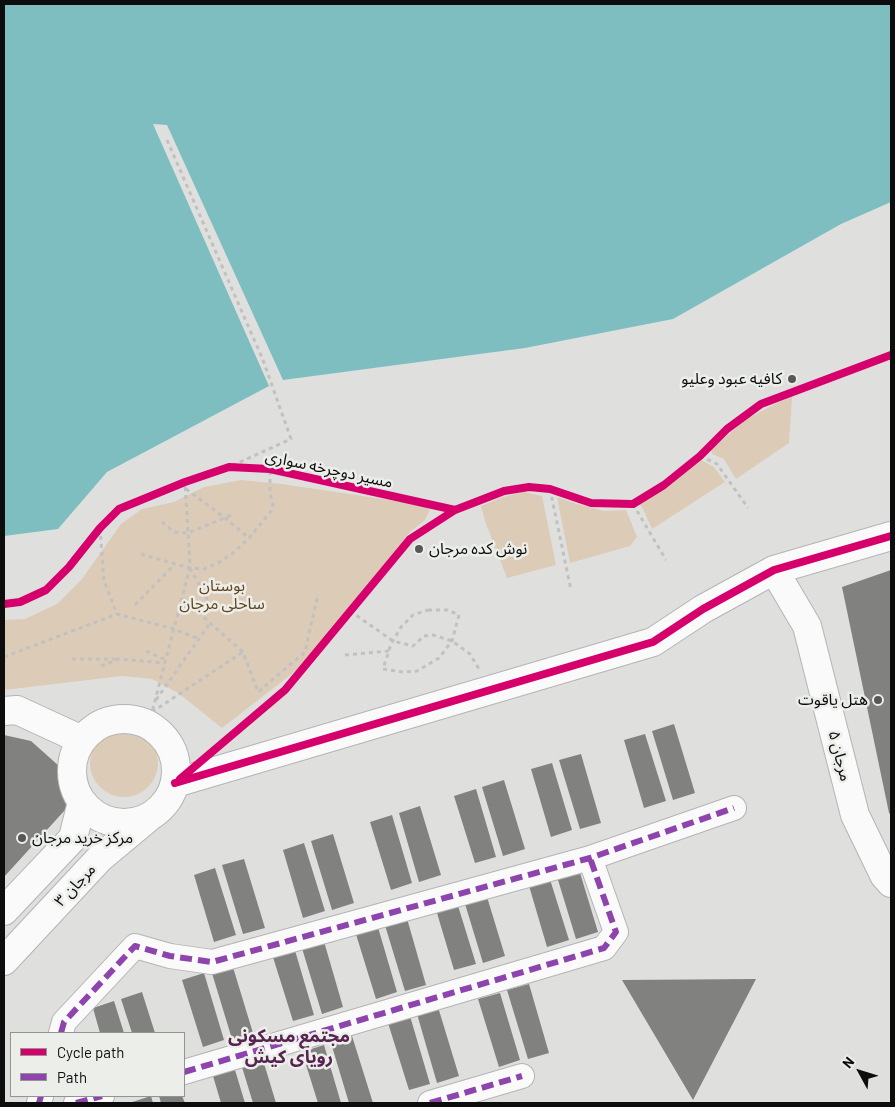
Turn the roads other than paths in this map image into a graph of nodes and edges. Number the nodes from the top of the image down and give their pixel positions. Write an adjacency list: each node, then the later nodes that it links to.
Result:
1 (891, 536): 2 (street)
2 (774, 570): 5 (street); 10 (street, مرجان ۵)
3 (4, 712): 4 (street)
4 (82, 740): 5 (street); 6 (street)
5 (175, 783): 8 (street)
6 (82, 802): 8 (street); 11 (street, مرجان ۳)
7 (734, 808): 9 (street)
8 (153, 814): 12 (street, مرجان ۳)
9 (590, 858): 13 (street); 14 (street)
10 (891, 883)
11 (4, 911)
12 (4, 962)
13 (61, 1032)
14 (185, 1072)
15 (522, 1076): 18 (street)
16 (98, 1097): 17 (street)
17 (76, 1103)
18 (430, 1103)

